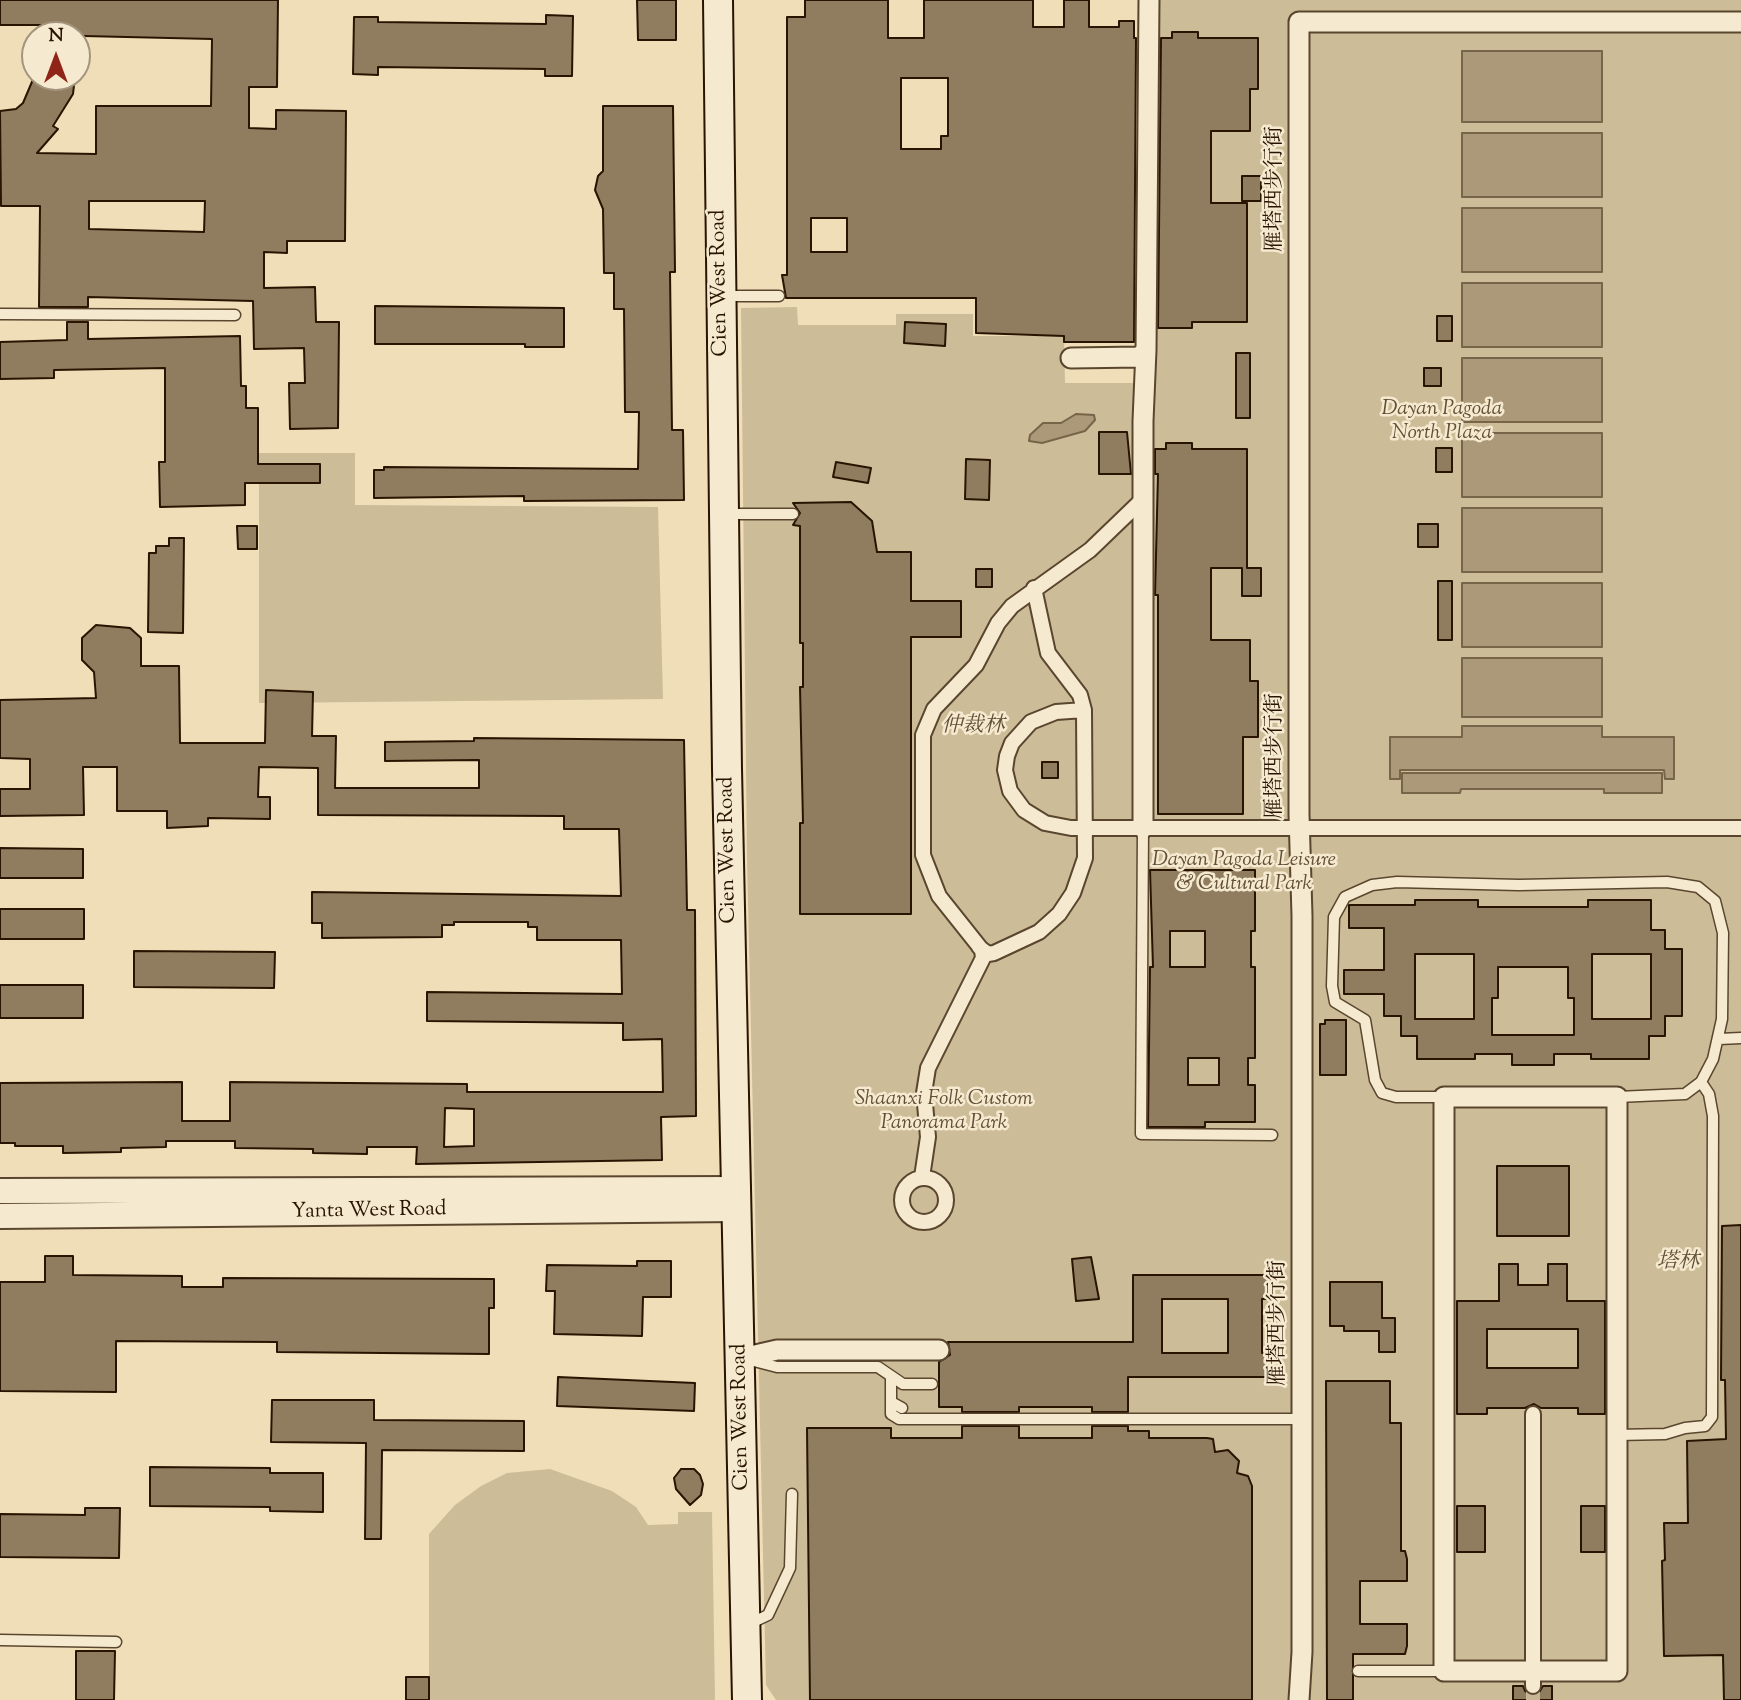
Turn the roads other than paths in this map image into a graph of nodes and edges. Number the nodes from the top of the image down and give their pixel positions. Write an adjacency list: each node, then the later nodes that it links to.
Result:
1 (718, 0): 4 (main road, Cien West Road)
2 (1149, 0): 8 (street)
3 (1741, 22): 17 (street, 雁塔西步行街)
4 (722, 296): 5 (lane); 11 (main road, Cien West Road)
5 (779, 296)
6 (0, 314): 7 (lane)
7 (235, 315)
8 (1146, 350): 9 (street); 10 (street)
9 (1070, 358)
10 (1143, 499): 13 (street); 16 (street)
11 (724, 514): 12 (lane); 28 (main road, Cien West Road)
12 (793, 514)
13 (1034, 588): 14 (street); 19 (street)
14 (1084, 710): 15 (street); 15 (street)
15 (1086, 828): 16 (street); 19 (street)
16 (1143, 828): 17 (street); 25 (lane)
17 (1299, 828): 18 (street); 37 (street, 雁塔西步行街)
18 (1741, 828)
19 (985, 954): 26 (street)
20 (1741, 1038): 21 (lane)
21 (1719, 1039): 22 (lane); 23 (lane)
22 (1701, 1082): 24 (lane); 38 (lane)
23 (1444, 1097): 24 (street); 44 (street)
24 (1617, 1097): 38 (street)
25 (1272, 1135)
26 (922, 1177)
27 (0, 1191): 28 (street, Yanta West Road)
28 (738, 1199): 29 (street, Yanta West Road); 40 (main road, Cien West Road)
29 (0, 1216)
30 (939, 1350): 31 (street)
31 (741, 1359): 32 (lane)
32 (891, 1376): 33 (lane); 34 (lane)
33 (932, 1384)
34 (891, 1398): 35 (lane); 37 (lane)
35 (902, 1408)
36 (1533, 1414): 45 (street)
37 (1302, 1419): 47 (street, 雁塔西步行街)
38 (1617, 1435): 45 (street)
39 (792, 1494): 40 (lane)
40 (746, 1625): 46 (main road, Cien West Road)
41 (0, 1640): 42 (lane)
42 (116, 1642)
43 (1358, 1671): 44 (lane)
44 (1444, 1671): 45 (street)
45 (1533, 1678)
46 (747, 1700)
47 (1299, 1700)

